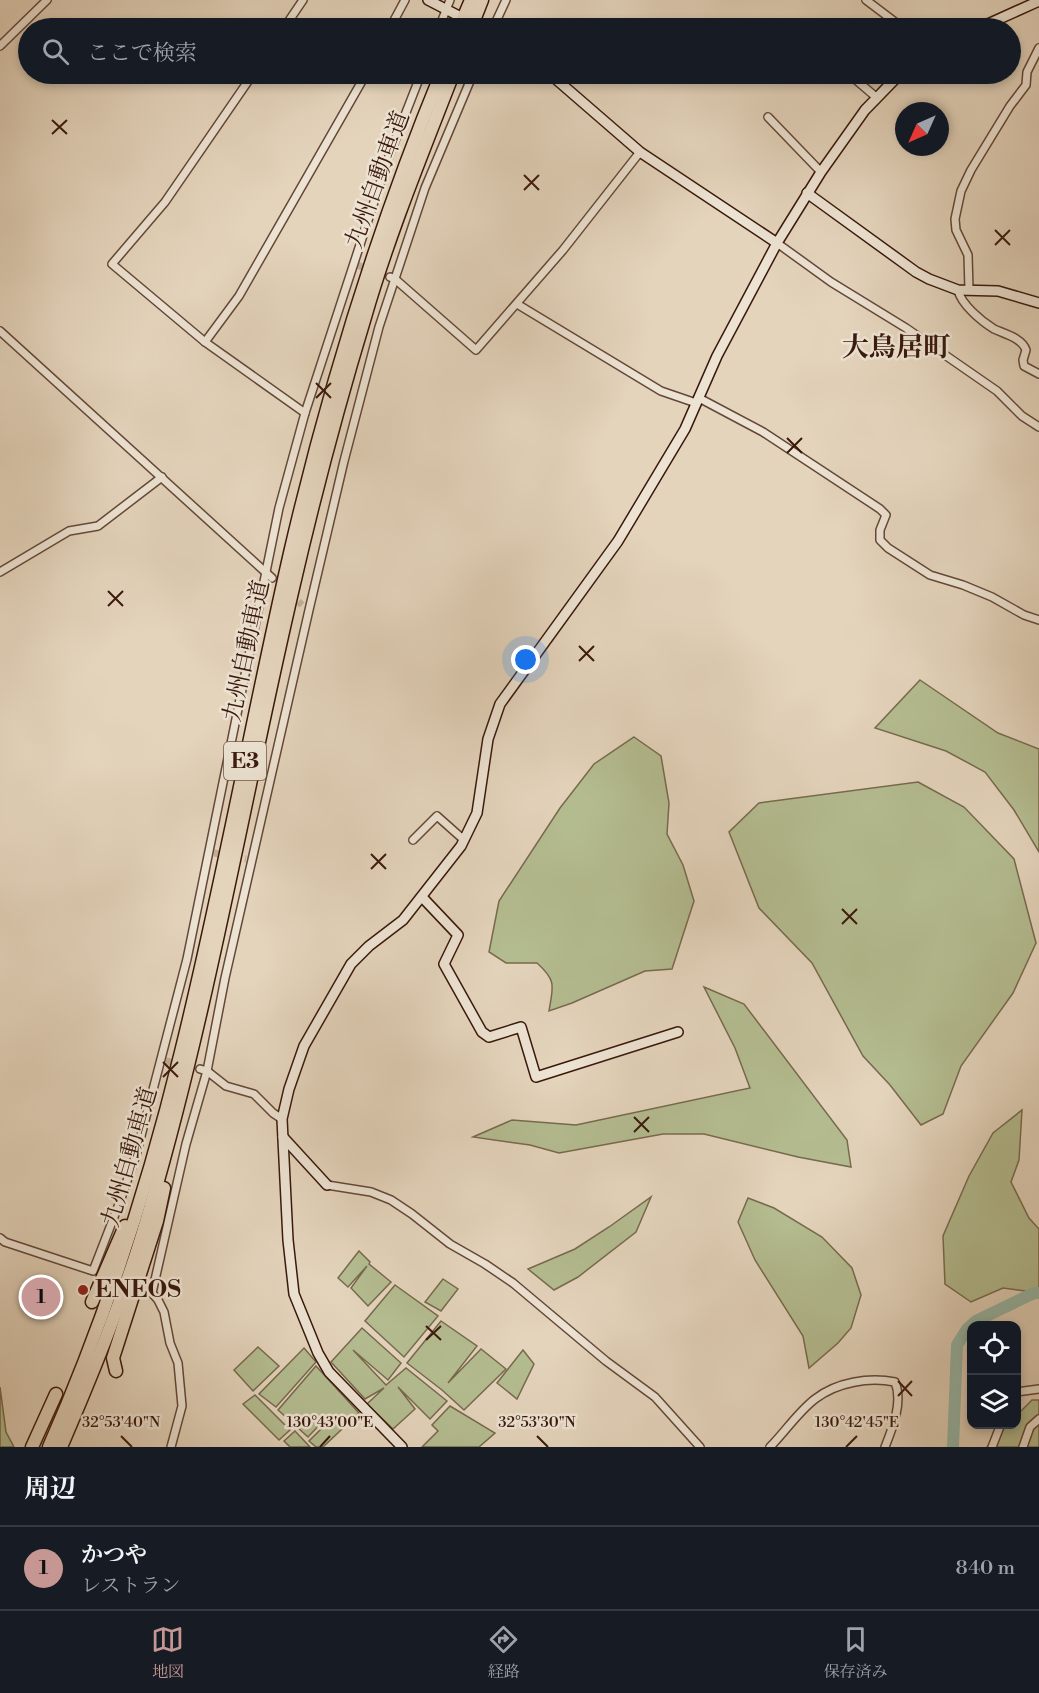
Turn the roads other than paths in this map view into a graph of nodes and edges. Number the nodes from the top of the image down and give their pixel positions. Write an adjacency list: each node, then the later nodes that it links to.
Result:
1 (48, 0): 13 (street)
2 (303, 0): 14 (street)
3 (405, 0): 15 (street)
4 (428, 0): 11 (street)
5 (450, 0): 11 (street)
6 (471, 0): 17 (highway)
7 (483, 0): 18 (highway)
8 (506, 0): 19 (street)
9 (866, 0): 20 (street)
10 (1039, 1): 21 (street)
11 (446, 10): 12 (street); 16 (street)
12 (457, 15)
13 (29, 18)
14 (291, 18)
15 (395, 18)
16 (443, 18)
17 (463, 18)
18 (478, 18)
19 (498, 18)
20 (890, 18)
21 (1001, 18)
22 (18, 29): 23 (street)
23 (0, 46)
24 (1039, 48): 42 (street)
25 (246, 84): 46 (street)
26 (360, 84): 46 (street)
27 (417, 84): 49 (street)
28 (437, 84): 61 (highway, 九州自動車道 / E3)
29 (449, 84): 59 (highway, 九州自動車道 / E3)
30 (469, 84): 40 (street)
31 (562, 84): 36 (street)
32 (861, 84): 34 (street)
33 (890, 84): 34 (street)
34 (876, 97): 37 (street)
35 (768, 117): 37 (street)
36 (640, 152): 39 (street); 44 (street)
37 (821, 172): 38 (street)
38 (807, 193): 39 (street); 41 (street)
39 (777, 243): 48 (street); 50 (street)
40 (393, 278): 44 (street); 60 (street)
41 (958, 290): 42 (street); 47 (street)
42 (969, 290): 43 (street)
43 (1039, 303)
44 (517, 304): 48 (street)
45 (0, 331): 51 (street)
46 (205, 342): 49 (street)
47 (1039, 374)
48 (697, 400): 54 (street); 56 (street)
49 (305, 413): 53 (street)
50 (1039, 427)
51 (162, 477): 52 (street); 53 (street)
52 (0, 572)
53 (270, 575): 65 (street)
54 (1039, 620)
55 (413, 840): 56 (street)
56 (464, 840): 57 (street)
57 (422, 897): 58 (street); 62 (street)
58 (678, 1032)
59 (196, 1034): 67 (highway); 75 (highway, 九州自動車道 / E3)
60 (204, 1070): 62 (street); 76 (street)
61 (168, 1104): 66 (highway); 74 (highway, 九州自動車道 / E3)
62 (282, 1119): 63 (street)
63 (284, 1137): 64 (street); 77 (street)
64 (327, 1185): 78 (street)
65 (0, 1238)
66 (92, 1302)
67 (116, 1371)
68 (1039, 1389): 69 (street)
69 (1021, 1391)
70 (56, 1394): 73 (highway)
71 (1039, 1419): 82 (street)
72 (999, 1429): 81 (street)
73 (32, 1447)
74 (49, 1447)
75 (61, 1447)
76 (171, 1447)
77 (402, 1447)
78 (700, 1447)
79 (770, 1447): 80 (street)
80 (885, 1447)
81 (992, 1447)
82 (1023, 1447)

